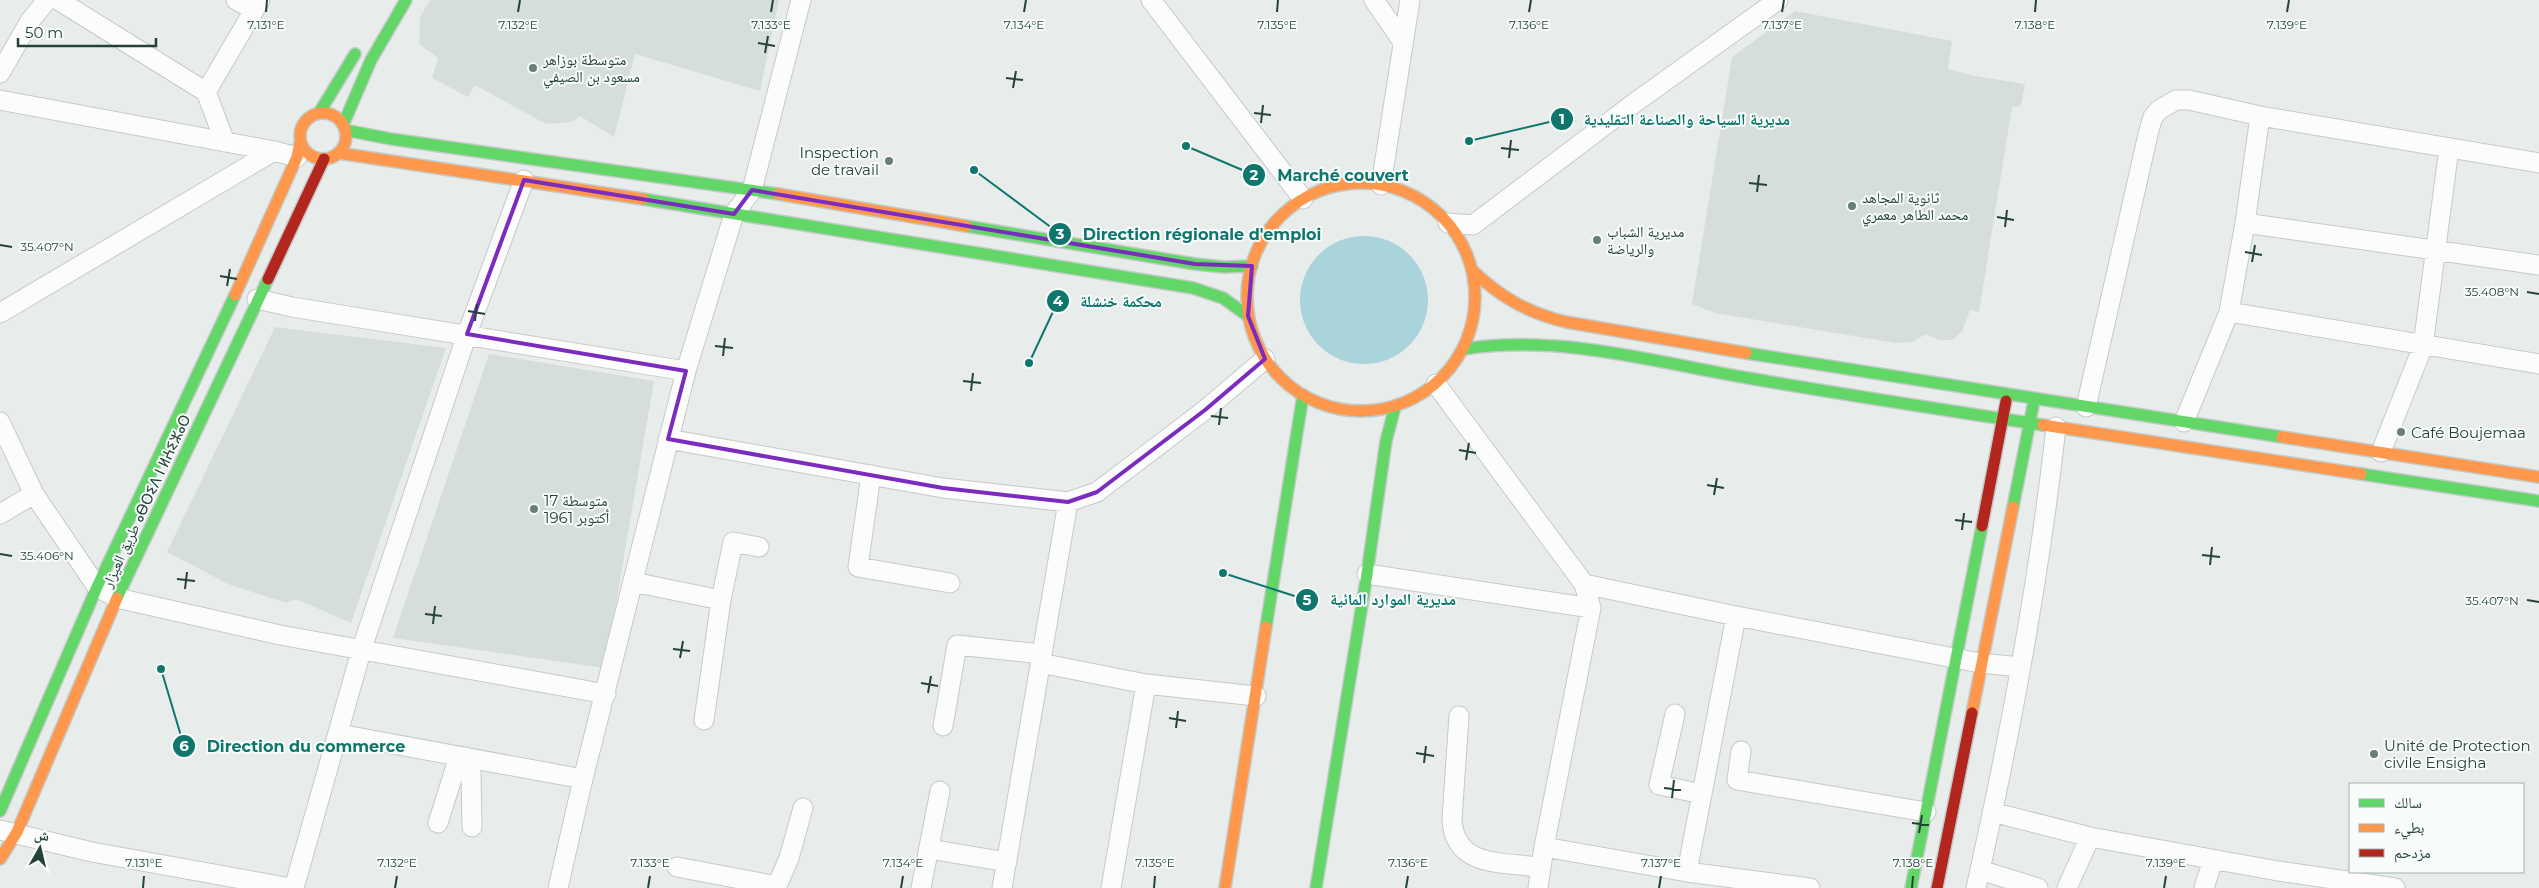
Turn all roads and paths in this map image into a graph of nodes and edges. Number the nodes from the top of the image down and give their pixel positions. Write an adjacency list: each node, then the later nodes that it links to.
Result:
1 (47, 0): 13 (street)
2 (58, 0): 14 (street)
3 (236, 0): 10 (street)
4 (406, 0): 18 (main road)
5 (801, 0): 28 (street)
6 (1374, 0): 12 (street)
7 (1410, 0): 12 (street)
8 (1778, 0): 31 (street)
9 (1160, 3): 29 (street)
10 (257, 5): 14 (street)
11 (363, 40): 16 (main road)
12 (1403, 42): 27 (street)
13 (0, 73)
14 (206, 92): 19 (street)
15 (0, 100): 19 (street)
16 (319, 113): 18 (main road); 21 (main road)
17 (2260, 116): 20 (street); 32 (street); 52 (street)
18 (344, 127): 23 (main road); 28 (main road)
19 (225, 142): 22 (street)
20 (2449, 148): 25 (street); 33 (street)
21 (299, 150): 22 (street); 24 (main road); 71 (main road, طريق العيزار ⴰⴱⵔⵉⴷ ⵏ ⵍⵄⵉⵣⴰⵔ)
22 (274, 152): 39 (street)
23 (338, 153): 24 (main road); 26 (main road)
24 (324, 159): 37 (main road, طريق العيزار ⴰⴱⵔⵉⴷ ⵏ ⵍⵄⵉⵣⴰⵔ)
25 (2539, 163)
26 (524, 180): 30 (main road); 41 (street)
27 (1381, 185): 29 (main road); 31 (main road)
28 (752, 190): 30 (street); 35 (main road)
29 (1303, 199): 35 (main road)
30 (734, 214): 40 (main road); 46 (street)
31 (1448, 223): 36 (main road)
32 (2245, 224): 33 (street); 38 (street)
33 (2436, 249): 34 (street); 42 (street)
34 (2539, 265)
35 (1252, 266): 40 (main road)
36 (1472, 270): 43 (main road); 48 (main road)
37 (257, 299): 41 (street); 72 (main road, طريق العيزار ⴰⴱⵔⵉⴷ ⵏ ⵍⵄⵉⵣⴰⵔ)
38 (2229, 312): 42 (street); 55 (street)
39 (0, 313)
40 (1248, 316): 44 (main road)
41 (467, 334): 46 (street); 76 (street)
42 (2423, 346): 45 (street); 59 (street)
43 (1464, 349): 47 (main road); 53 (main road)
44 (1265, 359): 49 (main road); 64 (street)
45 (2539, 364)
46 (686, 371): 58 (street)
47 (1436, 384): 51 (main road); 70 (street)
48 (2007, 394): 50 (main road); 53 (main road)
49 (1303, 396): 51 (main road); 83 (main road)
50 (2034, 400): 52 (main road); 56 (main road)
51 (1395, 407): 67 (main road)
52 (2086, 407): 55 (main road)
53 (2003, 419): 56 (main road); 77 (main road)
54 (0, 422): 62 (street)
55 (2184, 422): 59 (main road)
56 (2029, 423): 57 (main road); 79 (main road)
57 (2056, 428): 63 (main road); 80 (street)
58 (668, 439): 60 (street); 68 (street)
59 (2381, 452): 61 (main road)
60 (871, 475): 64 (street); 69 (street)
61 (2539, 477)
62 (34, 494): 65 (street); 71 (street)
63 (2539, 501)
64 (1068, 502): 78 (street)
65 (0, 514)
66 (759, 547): 73 (street)
67 (1367, 574): 74 (street); 118 (main road)
68 (633, 582): 73 (street); 82 (street)
69 (950, 583)
70 (1584, 584): 74 (street); 75 (street)
71 (97, 587): 72 (street); 95 (main road, طريق العيزار ⴰⴱⵔⵉⴷ ⵏ ⵍⵄⵉⵣⴰⵔ)
72 (116, 598): 76 (street); 100 (main road, طريق العيزار ⴰⴱⵔⵉⴷ ⵏ ⵍⵄⵉⵣⴰⵔ)
73 (721, 600): 86 (street)
74 (1591, 608): 102 (street)
75 (1736, 616): 77 (street); 93 (street)
76 (362, 648): 82 (street); 88 (street)
77 (1957, 658): 79 (street); 96 (main road)
78 (1041, 659): 81 (street); 87 (street); 106 (street)
79 (1980, 663): 80 (street); 122 (main road)
80 (2020, 667): 97 (street)
81 (1146, 684): 83 (street); 116 (street)
82 (606, 694): 91 (street)
83 (1256, 696): 117 (main road)
84 (1675, 714): 93 (street)
85 (1459, 716): 108 (street)
86 (704, 720)
87 (943, 726)
88 (339, 734): 90 (street); 112 (street)
89 (1741, 751): 96 (street)
90 (465, 764): 91 (street); 98 (street); 99 (street)
91 (583, 779): 113 (street)
92 (940, 791): 103 (street)
93 (1702, 794): 109 (street)
94 (803, 808): 111 (street)
95 (0, 811)
96 (1926, 812): 121 (main road)
97 (1992, 812): 101 (street); 110 (street)
98 (438, 823)
99 (472, 827)
100 (9, 831): 104 (main road, طريق العيزار ⴰⴱⵔⵉⴷ ⵏ ⵍⵄⵉⵣⴰⵔ); 112 (street)
101 (2090, 837): 105 (street); 124 (street)
102 (1544, 847): 108 (street); 109 (street)
103 (929, 849): 106 (street); 114 (street)
104 (0, 859)
105 (2213, 860): 125 (street); 126 (street)
106 (1006, 862): 115 (street)
107 (676, 867): 111 (street)
108 (1539, 867): 119 (street)
109 (1694, 878): 120 (street)
110 (1978, 879): 123 (street)
111 (776, 887)
112 (292, 888)
113 (558, 888)
114 (921, 888)
115 (1002, 888)
116 (1111, 888)
117 (1224, 888)
118 (1316, 888)
119 (1538, 888)
120 (1810, 888)
121 (1910, 888)
122 (1937, 888)
123 (2038, 888)
124 (2067, 888)
125 (2204, 888)
126 (2396, 888)

